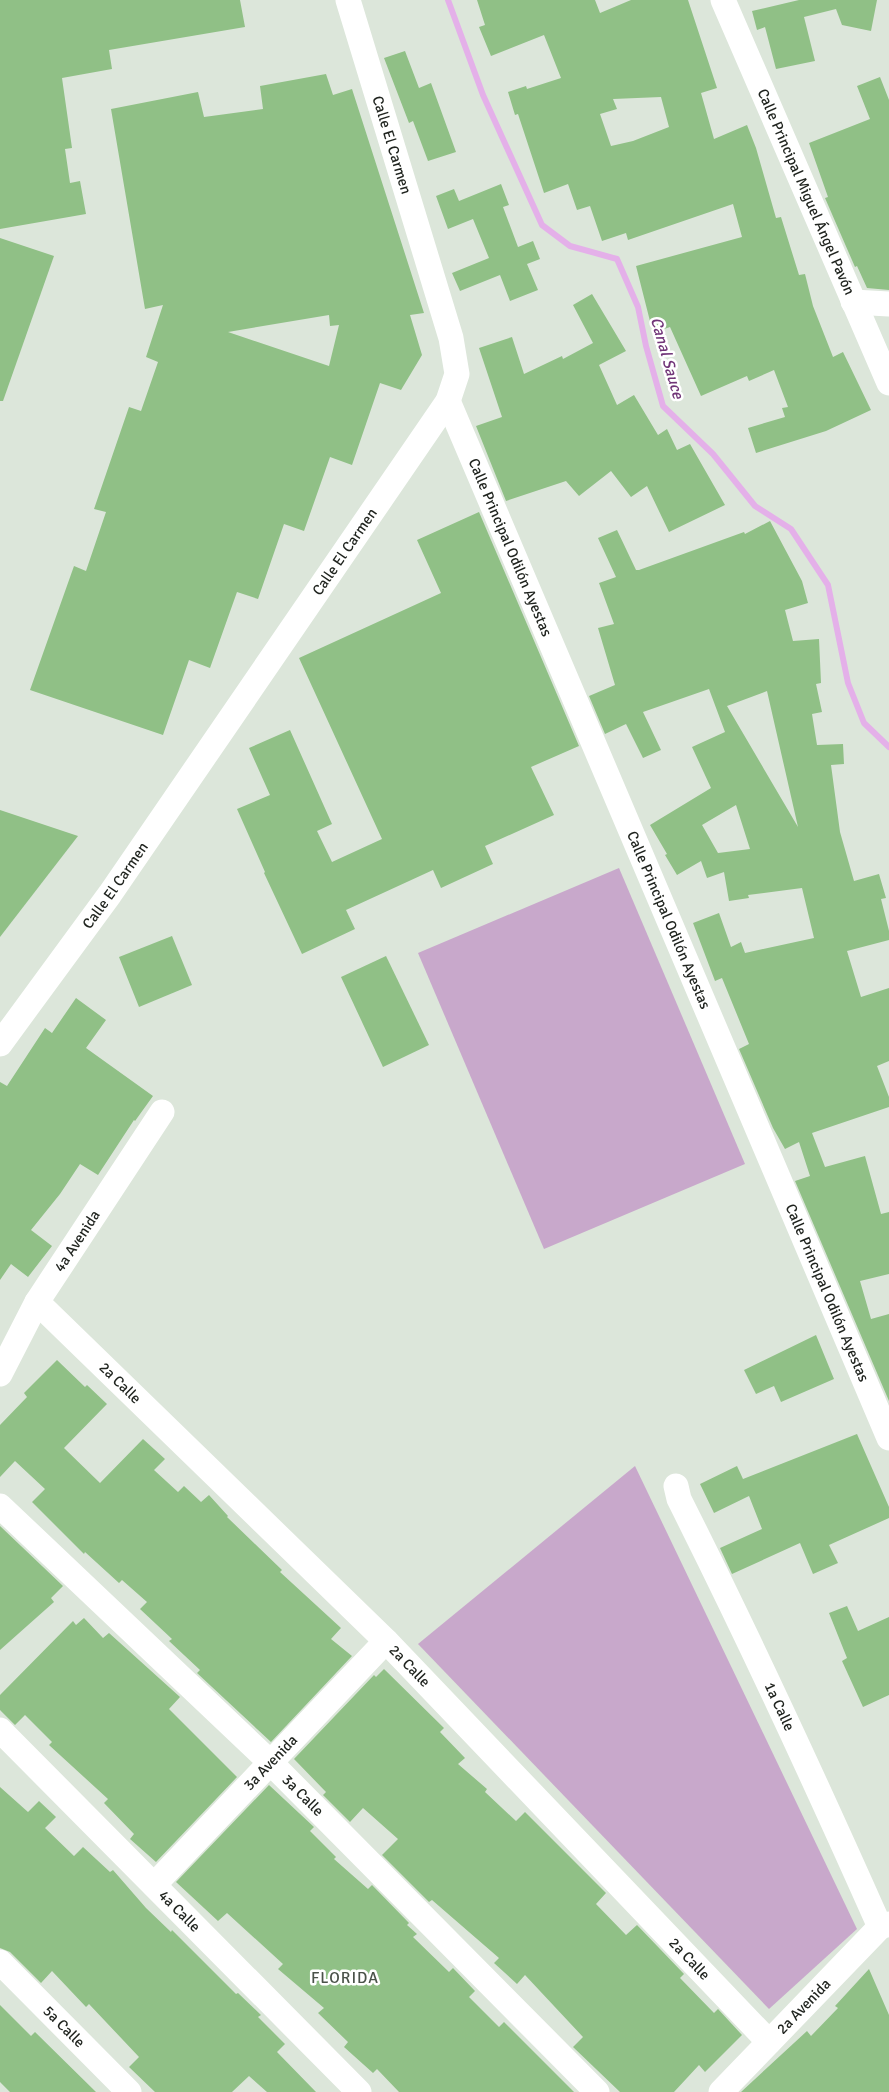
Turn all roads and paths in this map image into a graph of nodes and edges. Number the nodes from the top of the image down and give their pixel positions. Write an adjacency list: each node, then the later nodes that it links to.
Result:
1 (348, 0): 6 (street, Calle El Carmen)
2 (723, 0): 3 (street, Calle Principal Miguel Ángel Pavón)
3 (853, 302): 4 (street); 5 (street, Calle Principal Miguel Ángel Pavón)
4 (889, 304)
5 (889, 383)
6 (448, 401): 7 (street, Calle El Carmen); 11 (street, Calle Principal Odilón Ayestas)
7 (0, 1044)
8 (162, 1112): 9 (street, 4a Avenida)
9 (37, 1302): 10 (street, 4a Avenida); 14 (street, 2a Calle)
10 (0, 1374)
11 (889, 1438)
12 (676, 1486): 18 (street, 1a Calle)
13 (0, 1506): 16 (street, 3a Calle)
14 (386, 1641): 16 (street, 3a Avenida); 20 (street, 2a Calle)
15 (0, 1730): 17 (street, 4a Calle)
16 (272, 1763): 17 (street, 3a Avenida); 23 (street, 3a Calle)
17 (154, 1885): 22 (street, 4a Calle)
18 (885, 1926): 20 (street, 2a Avenida)
19 (0, 1962): 21 (street, 5a Calle)
20 (769, 2042): 24 (street, 2a Avenida)
21 (129, 2092)
22 (359, 2092)
23 (597, 2092)
24 (721, 2092)

